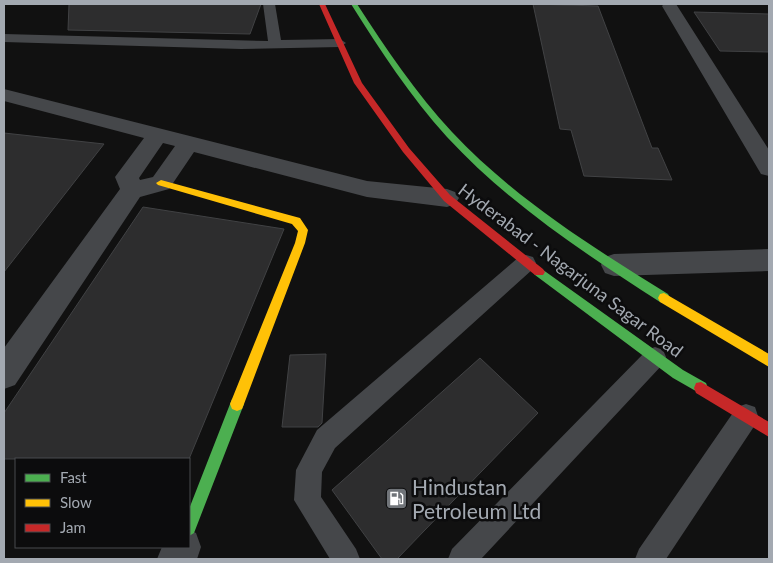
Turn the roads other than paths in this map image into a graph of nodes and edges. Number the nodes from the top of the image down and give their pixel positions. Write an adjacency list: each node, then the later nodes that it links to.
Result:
1 (269, 4): 7 (lane)
2 (322, 4): 6 (main road, Hyderabad - Nagarjuna Sagar Road)
3 (354, 4): 17 (main road, Hyderabad - Nagarjuna Sagar Road)
4 (670, 6): 11 (street)
5 (4, 38): 7 (lane)
6 (340, 43): 7 (lane); 14 (main road, Hyderabad - Nagarjuna Sagar Road)
7 (275, 45)
8 (4, 95): 9 (street)
9 (158, 135): 10 (street); 13 (street)
10 (189, 143): 12 (street); 14 (street)
11 (769, 168)
12 (161, 183): 13 (street); 23 (main road)
13 (132, 190): 20 (street)
14 (447, 198): 16 (main road, Hyderabad - Nagarjuna Sagar Road)
15 (769, 260): 17 (street)
16 (526, 263): 18 (main road, Hyderabad - Nagarjuna Sagar Road); 24 (lane)
17 (614, 265): 19 (main road, Hyderabad - Nagarjuna Sagar Road)
18 (655, 358): 21 (main road, Hyderabad - Nagarjuna Sagar Road); 25 (lane)
19 (769, 361)
20 (4, 374)
21 (746, 416): 22 (main road, Hyderabad - Nagarjuna Sagar Road); 26 (lane)
22 (769, 430)
23 (190, 525)
24 (346, 559)
25 (462, 559)
26 (649, 559)

